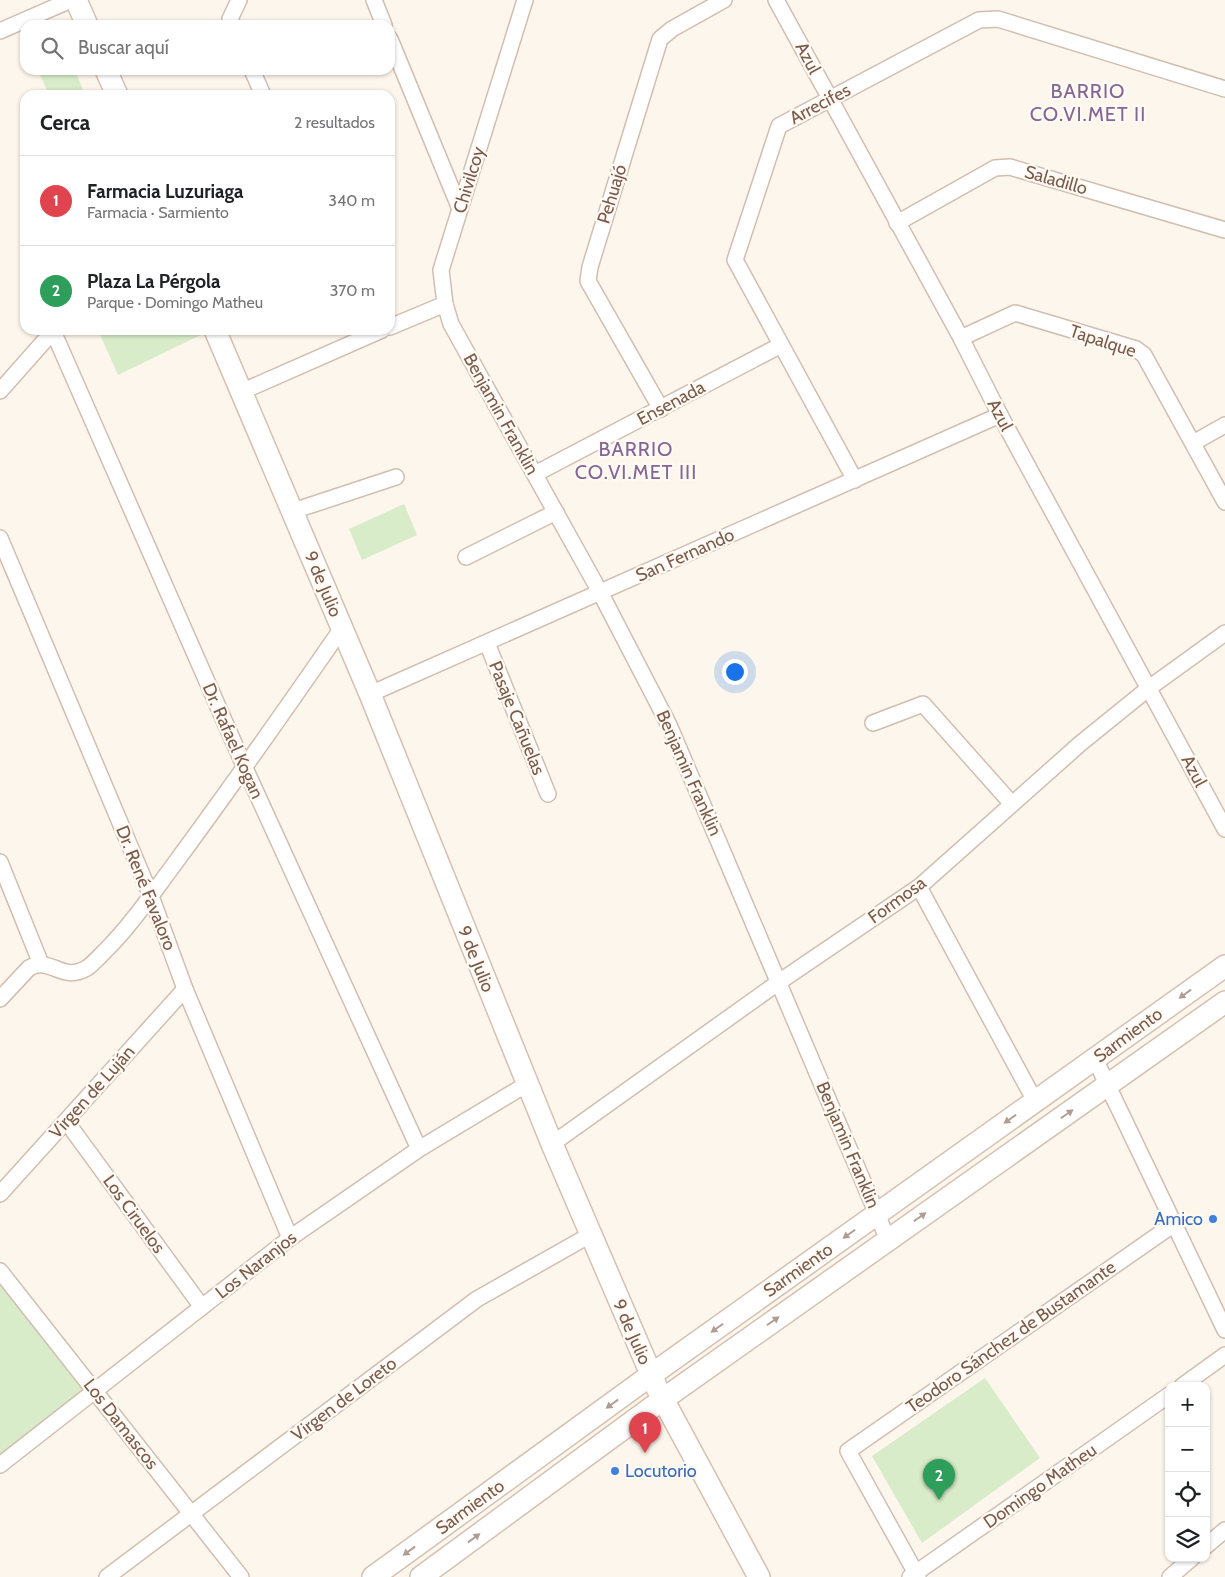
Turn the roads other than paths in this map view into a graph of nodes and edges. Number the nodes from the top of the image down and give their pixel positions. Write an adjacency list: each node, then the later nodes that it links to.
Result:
1 (71, 0): 8 (street)
2 (76, 0): 9 (main road)
3 (238, 0): 10 (street)
4 (374, 0): 11 (street)
5 (524, 0): 21 (street, Chivilcoy)
6 (724, 0): 35 (street, Pehuajó)
7 (776, 0): 20 (street, Azul)
8 (25, 20)
9 (85, 20)
10 (230, 20)
11 (382, 20)
12 (20, 22): 13 (street)
13 (0, 31)
14 (395, 51): 21 (street)
15 (108, 75): 18 (main road)
16 (254, 75): 19 (street)
17 (1225, 89): 20 (street, Arrecifes)
18 (114, 90)
19 (261, 90)
20 (830, 99): 22 (street, Azul); 32 (street, Arrecifes)
21 (460, 209): 24 (street, Chivilcoy)
22 (897, 223): 23 (street, Saladillo); 31 (street, Azul)
23 (1225, 230)
24 (445, 304): 25 (street, Chivilcoy); 26 (street)
25 (452, 324): 39 (street, Benjamin Franklin)
26 (395, 325)
27 (49, 335): 33 (street)
28 (55, 335): 54 (street, Dr. Rafael Kogan)
29 (217, 335): 34 (main road, 9 de Julio)
30 (361, 335): 34 (street)
31 (961, 338): 36 (street, Azul); 38 (street, Tapalque)
32 (781, 344): 35 (street, Ensenada); 41 (street, Arrecifes)
33 (0, 391)
34 (241, 392): 43 (main road, 9 de Julio)
35 (661, 409): 39 (street, Ensenada)
36 (1000, 415): 41 (street, San Fernando); 51 (street, Azul)
37 (1225, 425): 38 (street)
38 (1193, 443): 42 (street, Tapalque)
39 (534, 474): 44 (street, Benjamin Franklin)
40 (396, 477): 43 (street)
41 (855, 480): 47 (street, San Fernando)
42 (1225, 502)
43 (293, 511): 48 (main road, 9 de Julio)
44 (556, 512): 46 (street); 47 (street, Benjamin Franklin)
45 (0, 538): 60 (street, Dr. René Favaloro)
46 (466, 557)
47 (600, 592): 50 (street, San Fernando); 63 (street, Benjamin Franklin)
48 (342, 628): 52 (main road, 9 de Julio); 54 (street)
49 (1225, 633): 51 (street, Formosa)
50 (487, 643): 52 (street, San Fernando); 55 (street, Pasaje Cañuelas)
51 (1149, 688): 56 (street, Formosa); 57 (street, Azul)
52 (370, 694): 68 (main road, 9 de Julio)
53 (873, 724): 56 (street)
54 (245, 768): 60 (street); 73 (street, Dr. Rafael Kogan)
55 (548, 794)
56 (1012, 804): 59 (street, Formosa)
57 (1225, 829)
58 (0, 862): 61 (street)
59 (918, 887): 63 (street, Formosa); 70 (street)
60 (151, 896): 61 (street); 64 (street, Dr. René Favaloro)
61 (41, 964): 65 (street)
62 (1225, 966): 67 (main road, Sarmiento, one-way to 67)
63 (779, 982): 72 (street, Formosa); 75 (street, Benjamin Franklin)
64 (185, 989): 71 (street, Virgen de Luján); 78 (street, Dr. René Favaloro)
65 (0, 999)
66 (1225, 1002): 69 (main road, Sarmiento)
67 (1095, 1059): 69 (street); 70 (main road, Sarmiento)
68 (526, 1084): 72 (main road, 9 de Julio); 73 (street, Los Naranjos)
69 (1108, 1084): 76 (street); 79 (main road, Sarmiento, one-way to 69)
70 (1035, 1101): 75 (main road, Sarmiento, one-way to 75)
71 (66, 1121): 74 (street, Virgen de Luján); 81 (street, Los Ciruelos)
72 (552, 1144): 77 (main road, 9 de Julio)
73 (419, 1149): 78 (street, Los Naranjos)
74 (0, 1194)
75 (877, 1214): 79 (street, Benjamin Franklin); 84 (main road, Sarmiento, one-way to 84)
76 (1174, 1224): 82 (street); 94 (street, Teodoro Sánchez de Bustamante)
77 (590, 1235): 84 (main road, 9 de Julio); 90 (street, Virgen de Loreto)
78 (290, 1238): 81 (street, Los Naranjos)
79 (888, 1240): 88 (main road, Sarmiento, one-way to 79)
80 (0, 1271): 86 (street, Los Damascos)
81 (202, 1307): 86 (street, Los Naranjos)
82 (1225, 1330)
83 (1225, 1356): 85 (street)
84 (651, 1375): 88 (main road, 9 de Julio); 97 (main road, Sarmiento, one-way to 97)
85 (1188, 1382)
86 (95, 1390): 89 (street, Los Naranjos); 90 (street, Los Damascos)
87 (1165, 1398): 94 (street, Domingo Matheu)
88 (662, 1400): 98 (main road, Sarmiento, one-way to 88); 99 (main road, 9 de Julio)
89 (0, 1465)
90 (192, 1513): 95 (street, Virgen de Loreto); 96 (street, Los Damascos)
91 (1225, 1530): 92 (street)
92 (1210, 1543)
93 (1187, 1562): 100 (street)
94 (914, 1576)
95 (107, 1577)
96 (242, 1577)
97 (373, 1577)
98 (421, 1577)
99 (758, 1577)
100 (1170, 1577)

